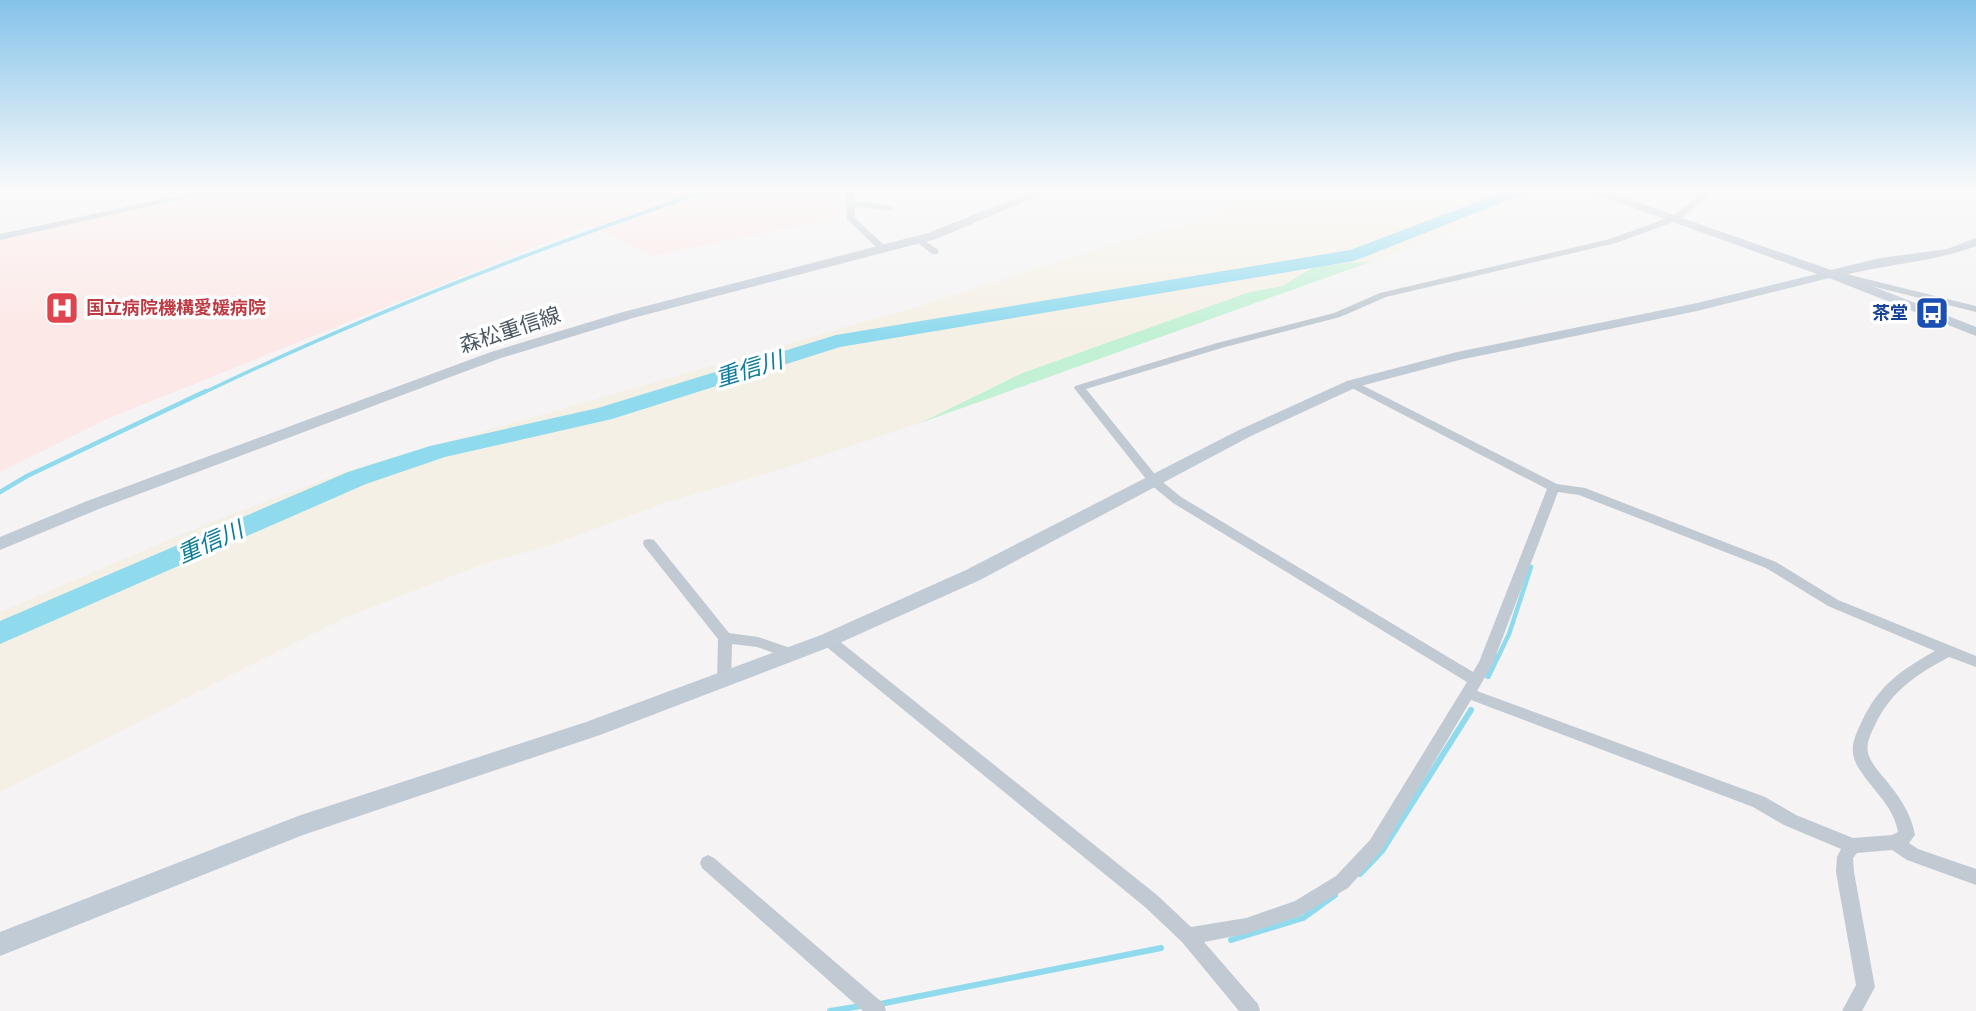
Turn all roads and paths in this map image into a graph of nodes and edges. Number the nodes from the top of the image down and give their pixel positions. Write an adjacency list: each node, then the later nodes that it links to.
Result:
1 (871, 238): 7 (street)
2 (925, 238): 5 (street, 森松重信線)
3 (1621, 238): 13 (street)
4 (1733, 238): 9 (street)
5 (920, 240): 7 (street, 森松重信線); 8 (street)
6 (1976, 242): 9 (street)
7 (884, 250): 16 (street, 森松重信線)
8 (935, 252)
9 (1830, 273): 10 (street); 11 (street); 12 (street)
10 (1976, 309)
11 (1976, 332)
12 (1352, 384): 13 (street); 14 (street)
13 (1154, 481): 18 (street); 23 (street)
14 (1555, 486): 19 (street); 23 (street)
15 (649, 542): 17 (street)
16 (0, 544)
17 (725, 638): 20 (street); 22 (street)
18 (828, 640): 20 (street); 28 (street)
19 (1947, 651): 21 (street); 24 (street)
20 (791, 654): 22 (street)
21 (1976, 662)
22 (724, 681): 29 (street)
23 (1473, 688): 25 (street); 28 (street)
24 (1895, 842): 25 (street); 27 (street)
25 (1852, 846): 32 (street)
26 (708, 863): 30 (street)
27 (1976, 877)
28 (1188, 936): 31 (street)
29 (0, 944)
30 (871, 1006)
31 (1251, 1011)
32 (1851, 1011)

